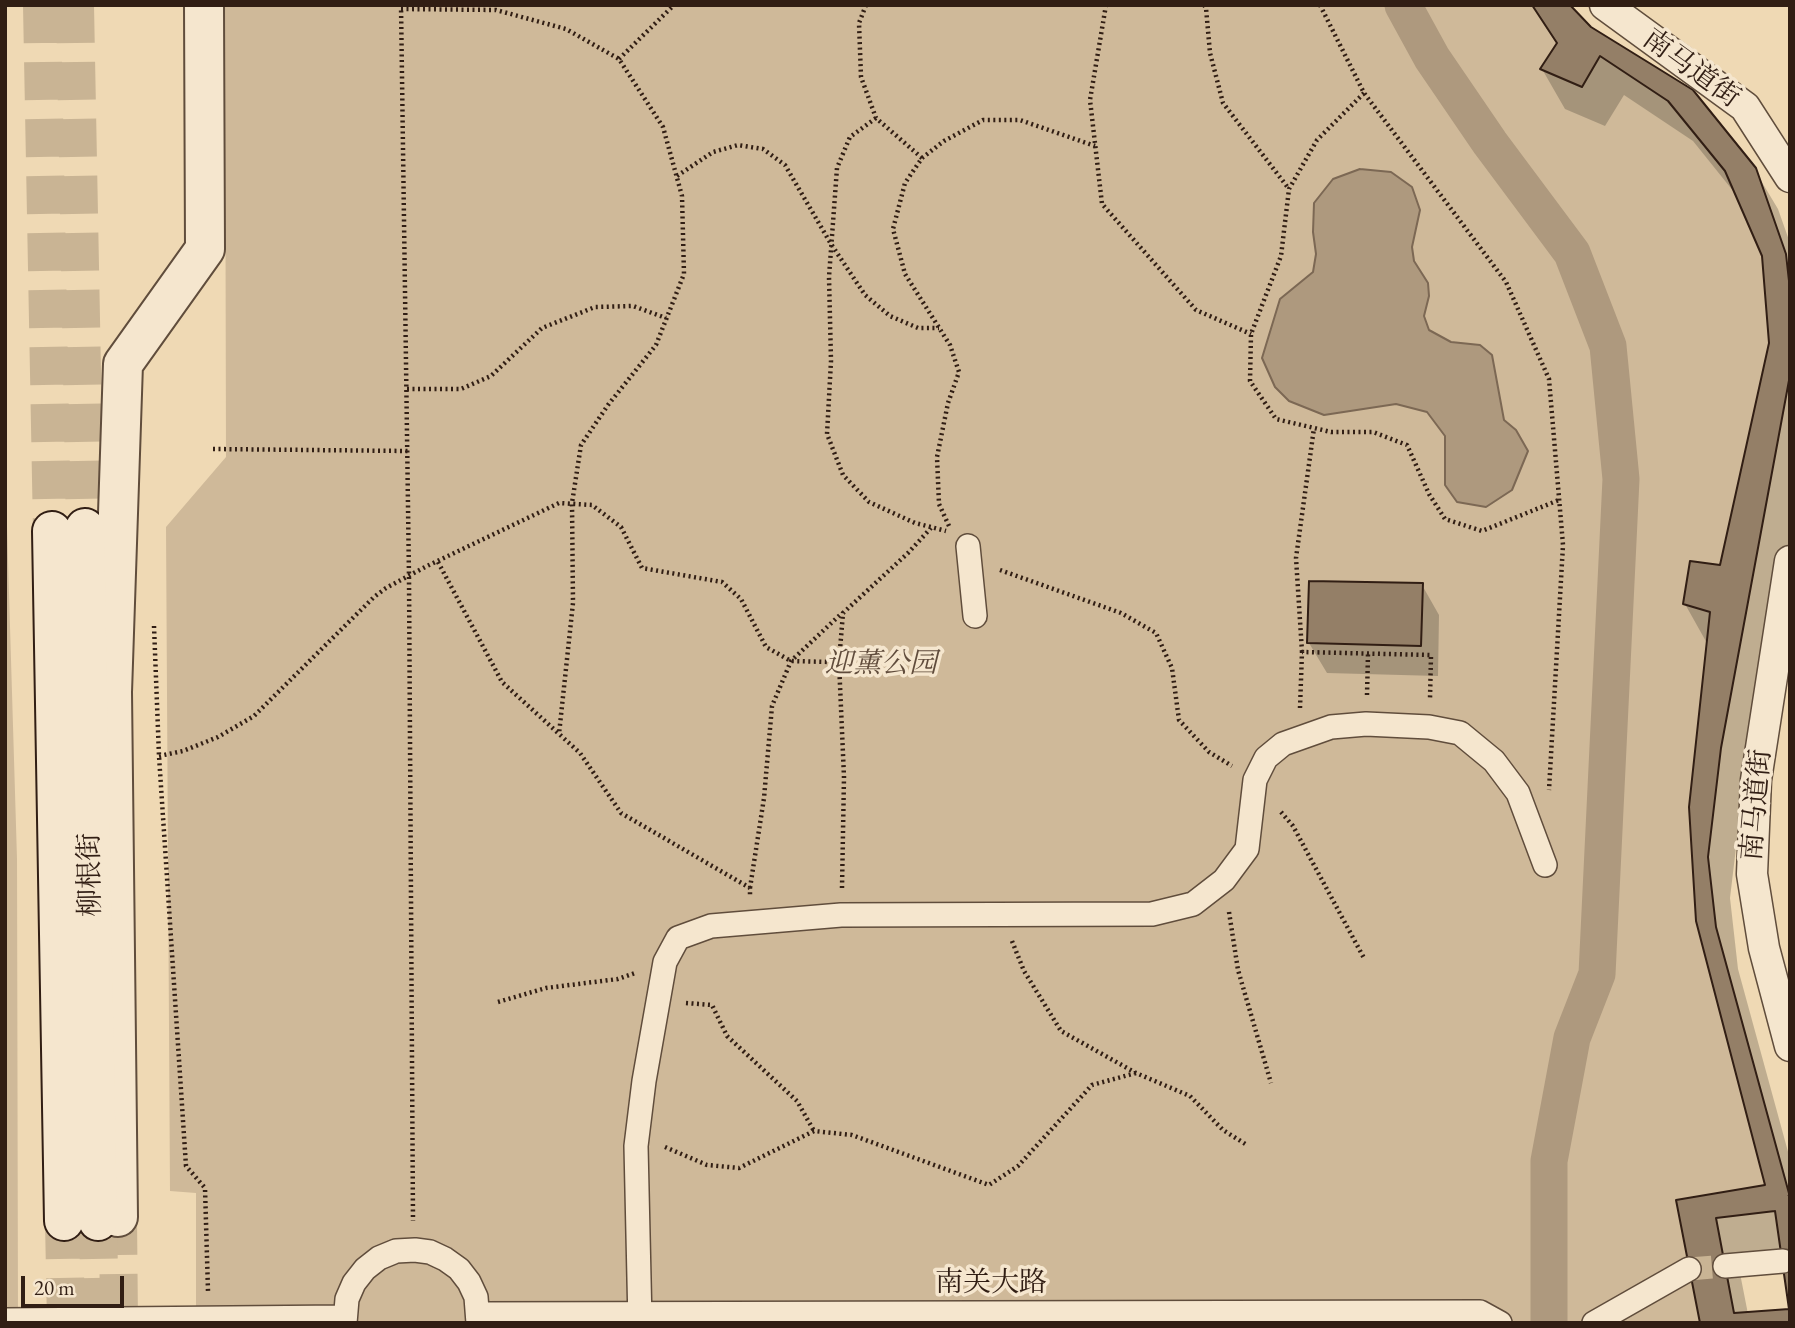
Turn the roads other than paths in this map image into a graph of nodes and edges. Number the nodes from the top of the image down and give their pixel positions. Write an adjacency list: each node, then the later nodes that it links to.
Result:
1 (204, 5): 4 (street, 柳根街)
2 (1605, 5): 3 (street, 南马道街)
3 (1790, 177)
4 (68, 530)
5 (968, 546): 7 (street)
6 (1790, 561): 8 (street, 南马道街)
7 (975, 616)
8 (1785, 617): 10 (street, 南马道街)
9 (1545, 865): 15 (street)
10 (1790, 1046)
11 (1783, 1261): 12 (street)
12 (1725, 1266)
13 (1689, 1269): 19 (street)
14 (478, 1318): 15 (street, 南关大路); 17 (street)
15 (640, 1318): 18 (street, 南关大路)
16 (5, 1320): 17 (street)
17 (344, 1320)
18 (1500, 1323)
19 (1594, 1323)

